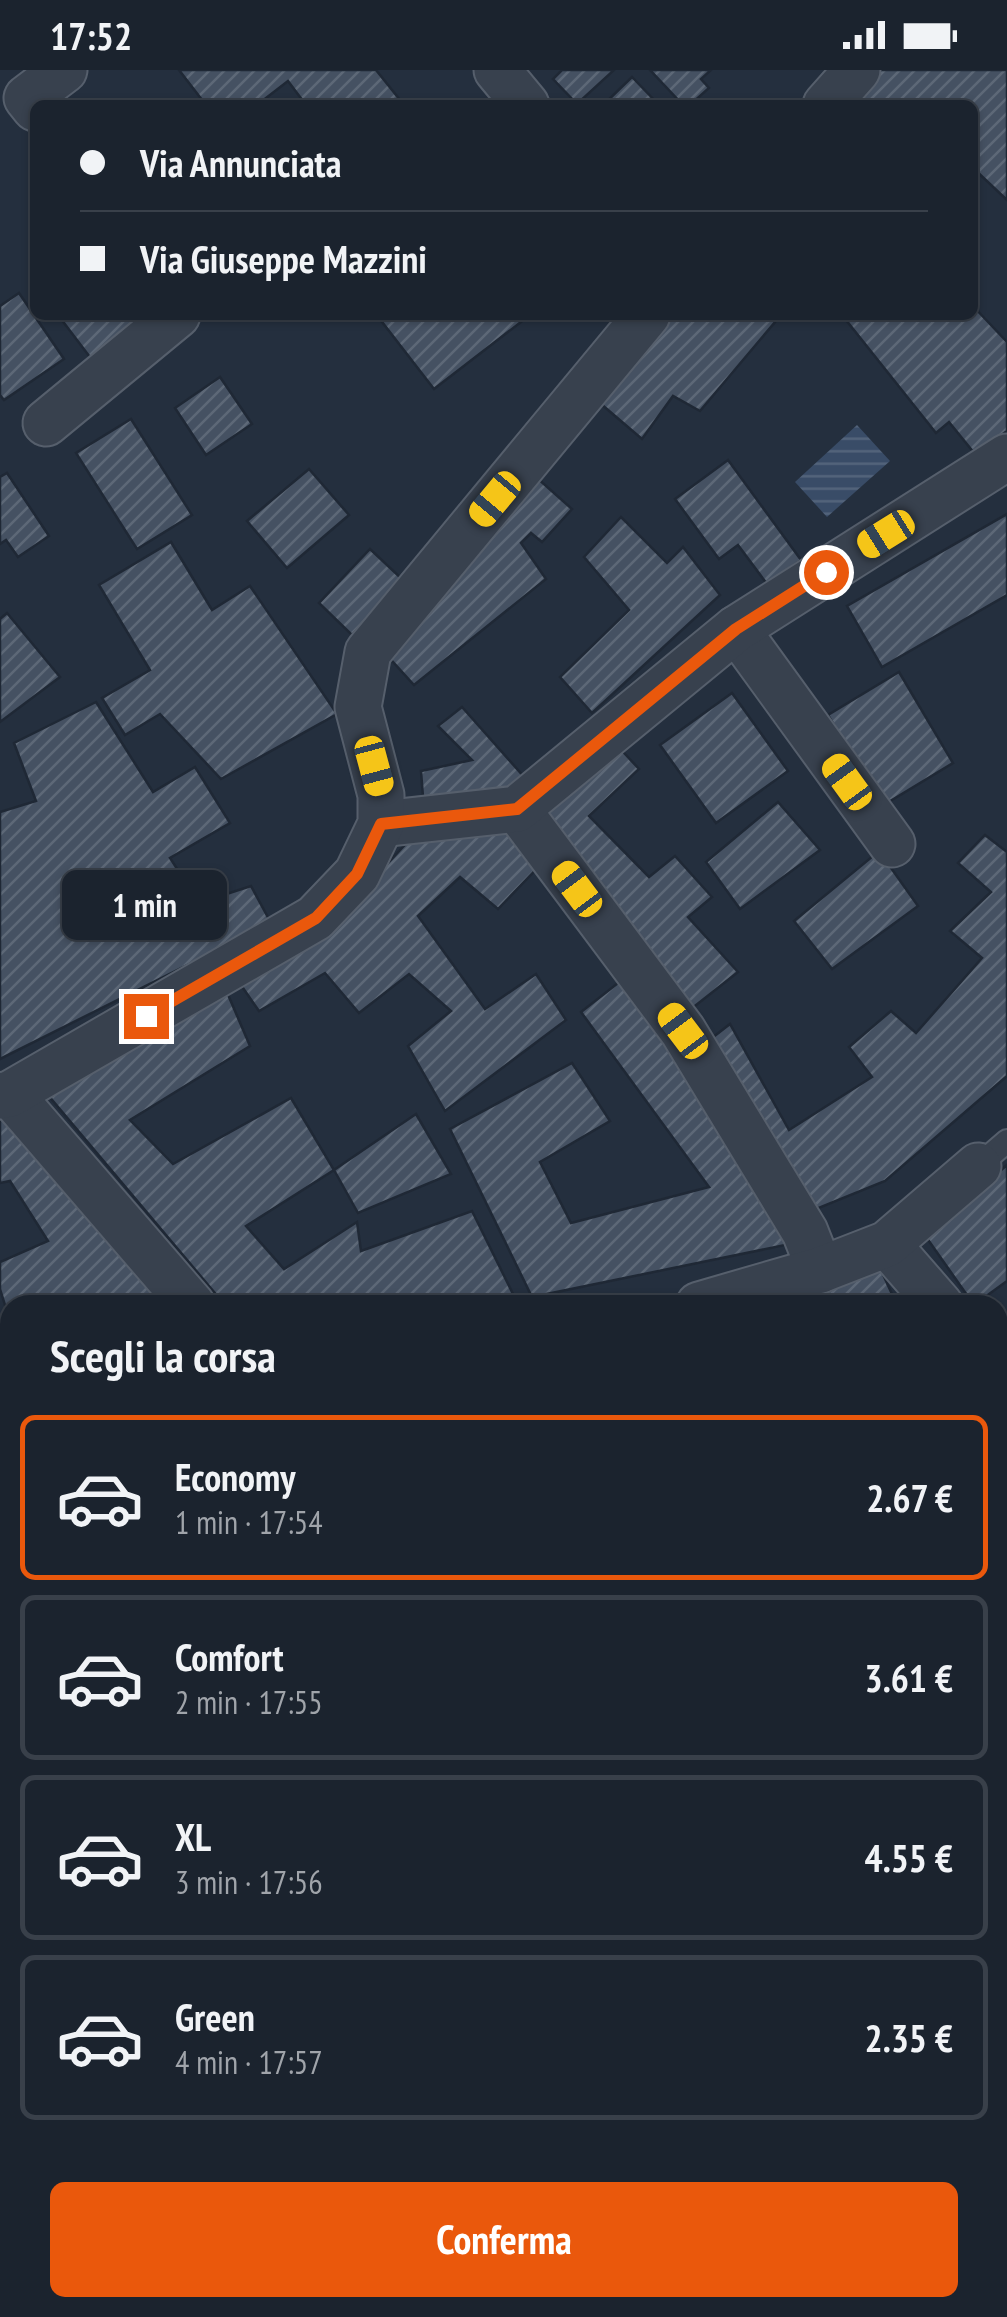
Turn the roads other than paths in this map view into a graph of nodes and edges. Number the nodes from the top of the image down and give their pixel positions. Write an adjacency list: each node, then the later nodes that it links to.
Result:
1 (64, 70): 6 (street)
2 (498, 70): 4 (street)
3 (856, 70): 5 (street)
4 (522, 100)
5 (830, 100)
6 (30, 102)
7 (171, 320): 9 (street)
8 (643, 320): 13 (street)
9 (46, 423)
10 (1007, 458): 11 (street)
11 (736, 629): 12 (street); 14 (street)
12 (517, 809): 13 (street); 18 (street)
13 (381, 824): 15 (street)
14 (892, 844)
15 (5, 1095): 19 (street)
16 (992, 1153): 17 (street)
17 (887, 1244): 18 (street); 21 (street)
18 (820, 1270): 20 (street)
19 (183, 1295)
20 (734, 1295)
21 (931, 1295)

